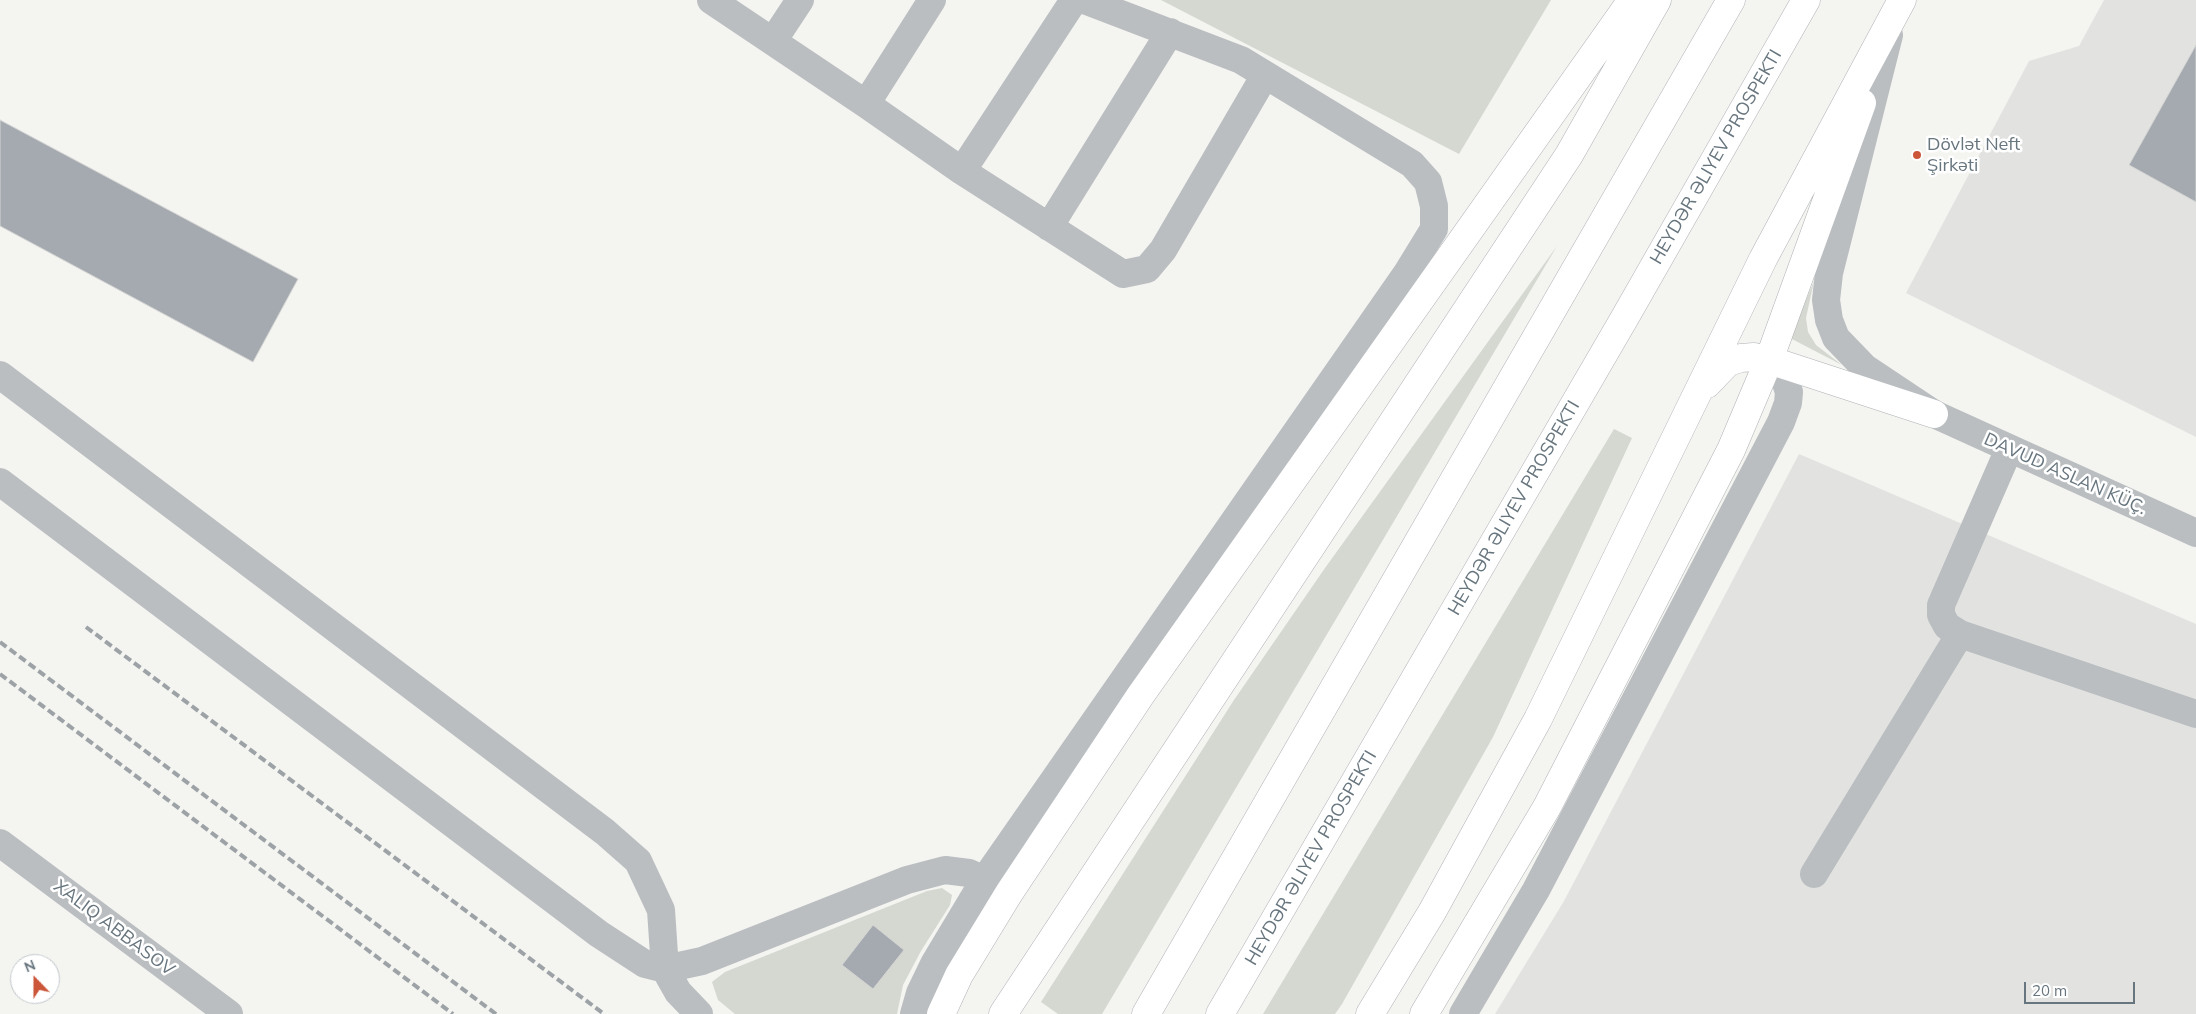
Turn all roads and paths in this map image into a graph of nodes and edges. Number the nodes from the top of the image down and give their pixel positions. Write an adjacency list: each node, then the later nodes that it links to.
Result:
1 (711, 0): 12 (street)
2 (800, 0): 12 (street)
3 (932, 0): 14 (street)
4 (1074, 0): 15 (street)
5 (1084, 0): 11 (street)
6 (1632, 0): 29 (main road)
7 (1656, 0): 35 (main road)
8 (1731, 0): 36 (main road)
9 (1806, 0): 37 (main road, HEYDƏR ƏLIYEV PROSPEKTI)
10 (1900, 3): 17 (main road); 19 (street, DAVUD ASLAN KÜÇ.); 20 (main road)
11 (1170, 32): 13 (street); 16 (street)
12 (773, 41): 14 (street)
13 (1265, 76): 16 (street); 28 (street)
14 (866, 104): 15 (street)
15 (962, 172): 16 (street)
16 (1049, 228)
17 (1769, 360): 19 (main road); 20 (main road); 39 (main road); 40 (street)
18 (0, 376): 30 (street)
19 (1934, 414): 21 (street, DAVUD ASLAN KÜÇ.)
20 (1677, 432): 38 (main road)
21 (2010, 449): 23 (street, DAVUD ASLAN KÜÇ.); 24 (street)
22 (0, 482): 30 (street)
23 (2196, 533)
24 (1960, 634): 25 (street); 27 (street)
25 (2196, 714)
26 (0, 843): 31 (street)
27 (1814, 874)
28 (985, 879): 29 (street); 30 (street); 33 (street)
29 (1009, 893): 34 (main road)
30 (665, 969): 32 (street)
31 (229, 1014)
32 (699, 1014)
33 (914, 1014)
34 (941, 1014)
35 (1003, 1014)
36 (1146, 1014)
37 (1220, 1014)
38 (1370, 1014)
39 (1424, 1014)
40 (1463, 1014)

